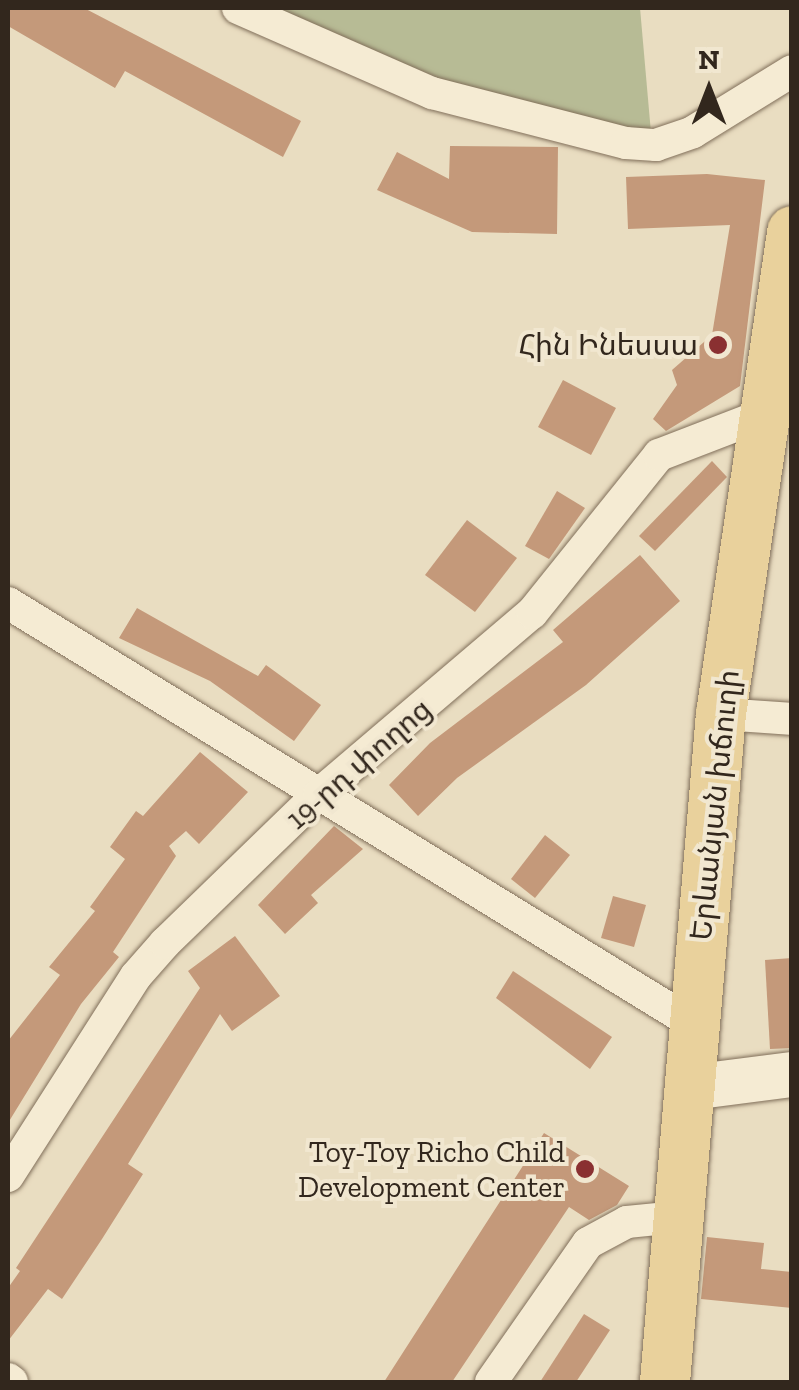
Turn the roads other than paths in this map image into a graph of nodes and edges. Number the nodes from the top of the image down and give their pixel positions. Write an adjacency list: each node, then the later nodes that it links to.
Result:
1 (238, 8): 2 (street)
2 (792, 71)
3 (792, 231): 4 (main road, Երևանյան խճուղի)
4 (764, 414): 6 (main road, Երևանյան խճուղի); 8 (street, 19-րդ փողոց)
5 (8, 603): 8 (street)
6 (721, 714): 7 (street); 9 (main road, Երևանյան խճուղի)
7 (792, 719)
8 (318, 794): 9 (street); 12 (street, 19-րդ փողոց)
9 (694, 1024): 11 (main road, Երևանյան խճուղի)
10 (792, 1074): 11 (main road)
11 (690, 1087): 13 (main road, Երևանյան խճուղի)
12 (8, 1176)
13 (676, 1217): 14 (street); 15 (main road, Երևանյան խճուղի)
14 (491, 1382)
15 (665, 1382)

